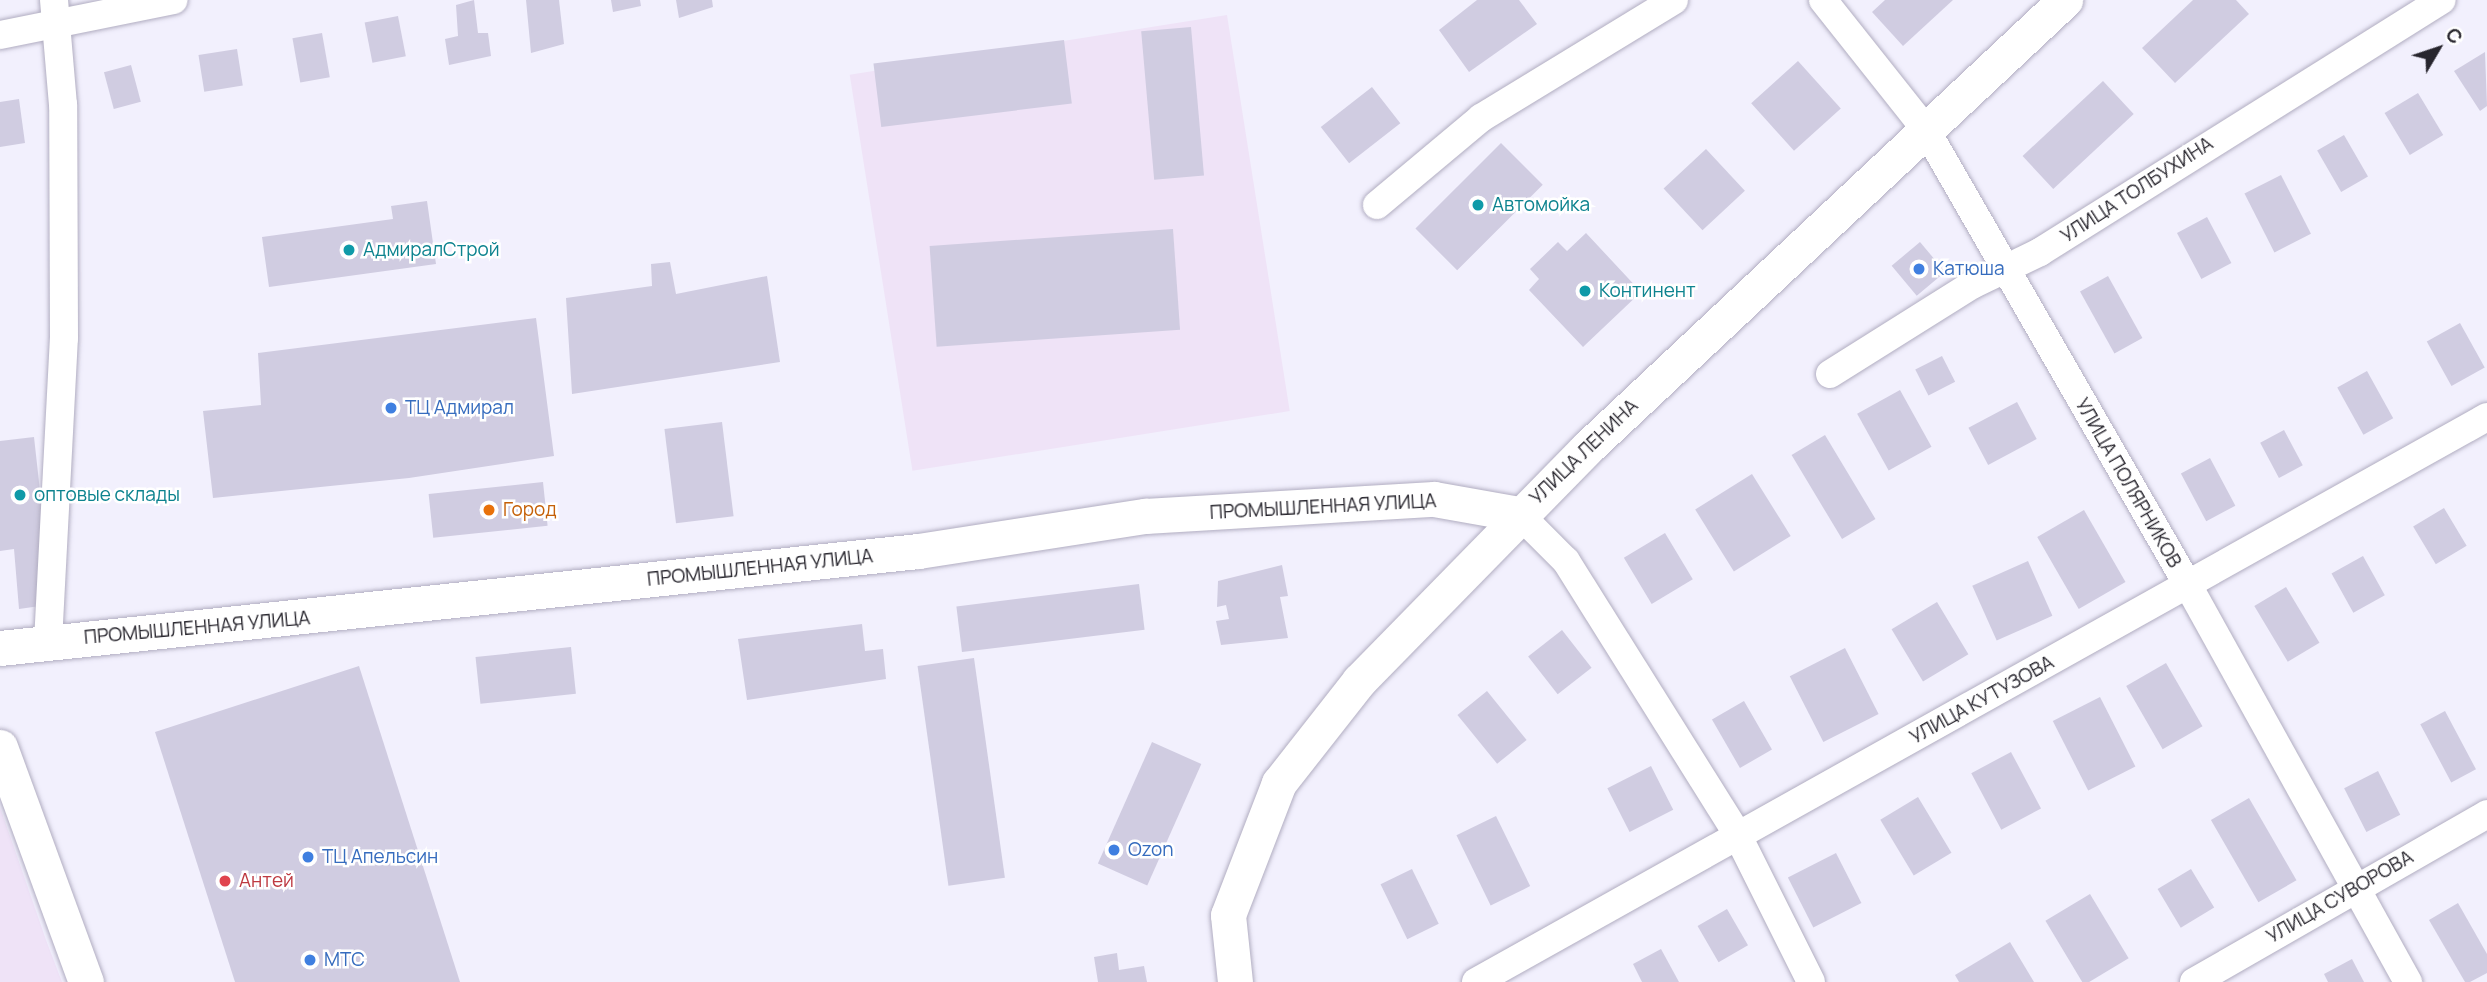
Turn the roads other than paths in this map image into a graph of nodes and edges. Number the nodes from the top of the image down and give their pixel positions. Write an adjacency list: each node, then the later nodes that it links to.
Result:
1 (173, 0): 6 (street)
2 (1674, 0): 9 (street)
3 (1823, 0): 8 (street, УЛИЦА ПОЛЯРНИКОВ)
4 (2064, 0): 8 (street, УЛИЦА ЛЕНИНА)
5 (2441, 0): 10 (street, УЛИЦА ТОЛБУХИНА)
6 (56, 12): 7 (street); 15 (street)
7 (0, 35)
8 (1926, 130): 10 (street, УЛИЦА ПОЛЯРНИКОВ); 13 (street, УЛИЦА ЛЕНИНА)
9 (1377, 205)
10 (2005, 270): 11 (street, УЛИЦА ТОЛБУХИНА); 14 (street, УЛИЦА ПОЛЯРНИКОВ)
11 (1830, 374)
12 (2487, 417): 14 (street, УЛИЦА КУТУЗОВА)
13 (1520, 514): 15 (street, ПРОМЫШЛЕННАЯ УЛИЦА); 19 (street); 22 (street, УЛИЦА ЛЕНИНА)
14 (2189, 587): 19 (street, УЛИЦА КУТУЗОВА); 20 (street, УЛИЦА ПОЛЯРНИКОВ)
15 (48, 642): 16 (street, ПРОМЫШЛЕННАЯ УЛИЦА)
16 (0, 648)
17 (0, 747): 21 (street)
18 (2487, 814): 20 (street, УЛИЦА СУВОРОВА)
19 (1737, 834): 23 (street, УЛИЦА КУТУЗОВА); 24 (street)
20 (2353, 889): 25 (street, УЛИЦА СУВОРОВА); 26 (street, УЛИЦА ПОЛЯРНИКОВ)
21 (86, 982)
22 (1235, 982)
23 (1476, 982)
24 (1811, 982)
25 (2194, 982)
26 (2409, 982)

